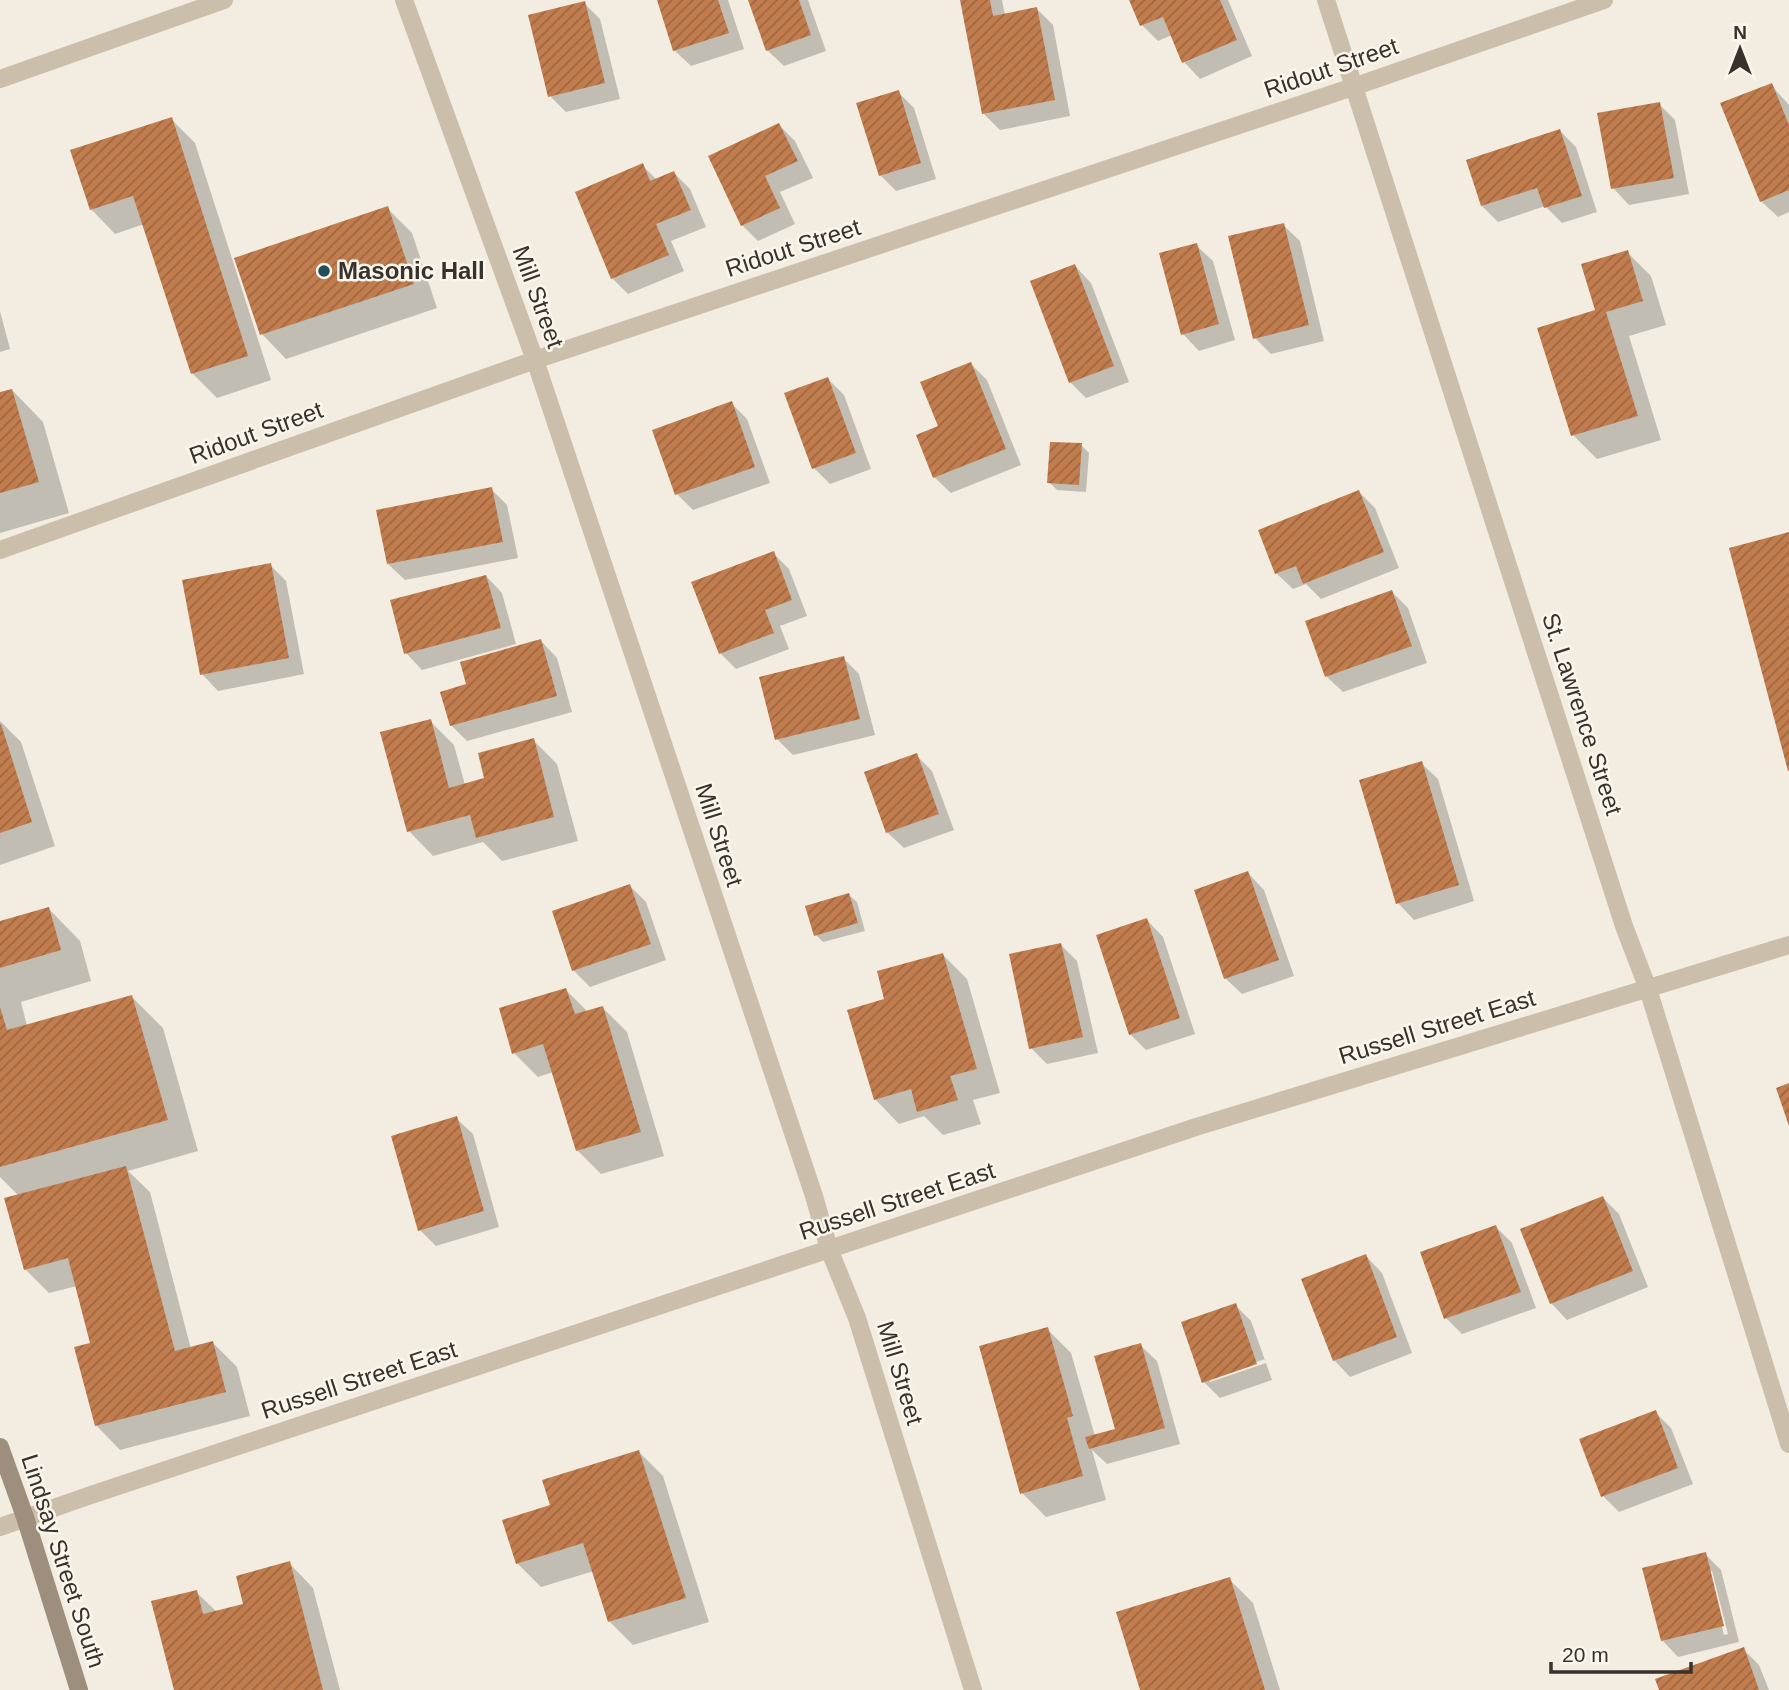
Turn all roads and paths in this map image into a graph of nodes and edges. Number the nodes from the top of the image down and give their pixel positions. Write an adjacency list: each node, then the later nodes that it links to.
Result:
1 (225, 0): 5 (street)
2 (404, 0): 7 (street, Mill Street)
3 (1326, 0): 6 (street, St. Lawrence Street)
4 (1604, 0): 6 (street, Ridout Street)
5 (0, 79)
6 (1353, 87): 7 (street, Ridout Street); 10 (street, St. Lawrence Street)
7 (535, 360): 8 (street, Ridout Street); 11 (street, Mill Street)
8 (0, 550)
9 (1789, 945): 10 (street, Russell Street East)
10 (1648, 989): 11 (street, Russell Street East); 12 (street, St. Lawrence Street)
11 (829, 1249): 14 (street, Russell Street East); 17 (street, Mill Street)
12 (1789, 1444)
13 (0, 1447): 14 (main road, Lindsay Street South)
14 (25, 1517): 15 (street, Russell Street East); 16 (main road, Lindsay Street South)
15 (0, 1527)
16 (79, 1690)
17 (973, 1690)

